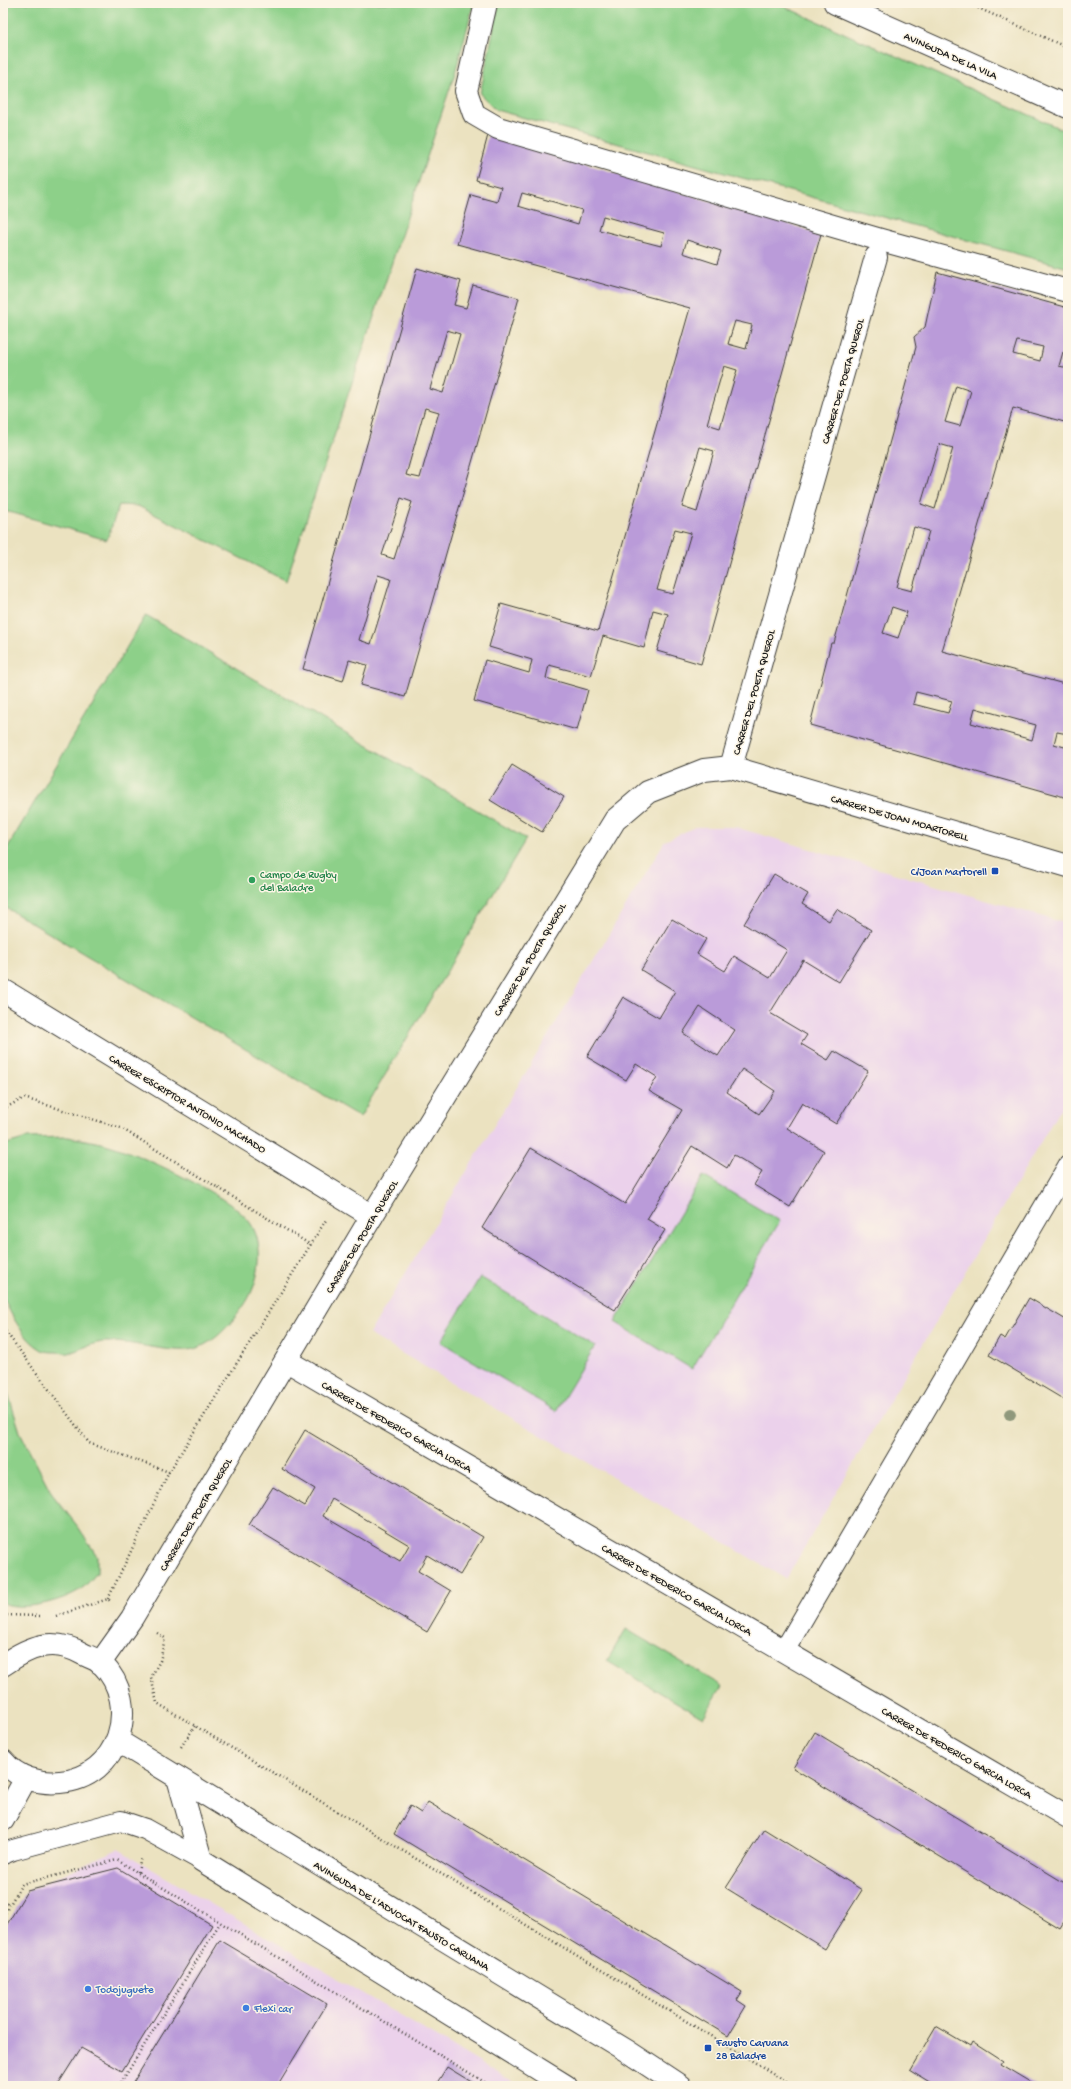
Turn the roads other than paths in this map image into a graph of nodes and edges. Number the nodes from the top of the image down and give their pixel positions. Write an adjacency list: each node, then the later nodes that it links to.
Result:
1 (486, 3): 5 (street)
2 (835, 3): 3 (street, AVINGUDA DE LA VILA)
3 (1068, 107)
4 (876, 257): 6 (street, CARRER DEL POETA QUEROL)
5 (1068, 291)
6 (731, 767): 7 (street, CARRER DE JOAN MOARTORELL); 10 (street, CARRER DEL POETA QUEROL)
7 (1068, 866)
8 (3, 990): 10 (street, CARRER ESCRIPTOR ANTONIO MACHADO)
9 (1068, 1166): 12 (street)
10 (372, 1216): 11 (street, CARRER DEL POETA QUEROL)
11 (287, 1361): 12 (street, CARRER DE FEDERICO GARCIA LORCA); 13 (street, CARRER DEL POETA QUEROL)
12 (784, 1651): 19 (street, CARRER DE FEDERICO GARCIA LORCA)
13 (100, 1662): 14 (street); 15 (street)
14 (3, 1665)
15 (118, 1741): 17 (street); 18 (street, AVINGUDA DE L'ADVOCAT FAUSTO CARUANA)
16 (3, 1761): 17 (street)
17 (26, 1778): 20 (street)
18 (178, 1778): 22 (street); 23 (street, AVINGUDA DE L'ADVOCAT FAUSTO CARUANA)
19 (1068, 1816)
20 (3, 1820)
21 (3, 1854): 22 (street)
22 (201, 1860): 24 (street)
23 (627, 2051): 25 (street, AVINGUDA DE L'ADVOCAT FAUSTO CARUANA); 26 (street, AVINGUDA DE L'ADVOCAT FAUSTO CARUANA)
24 (566, 2086)
25 (680, 2086)
26 (698, 2086)

